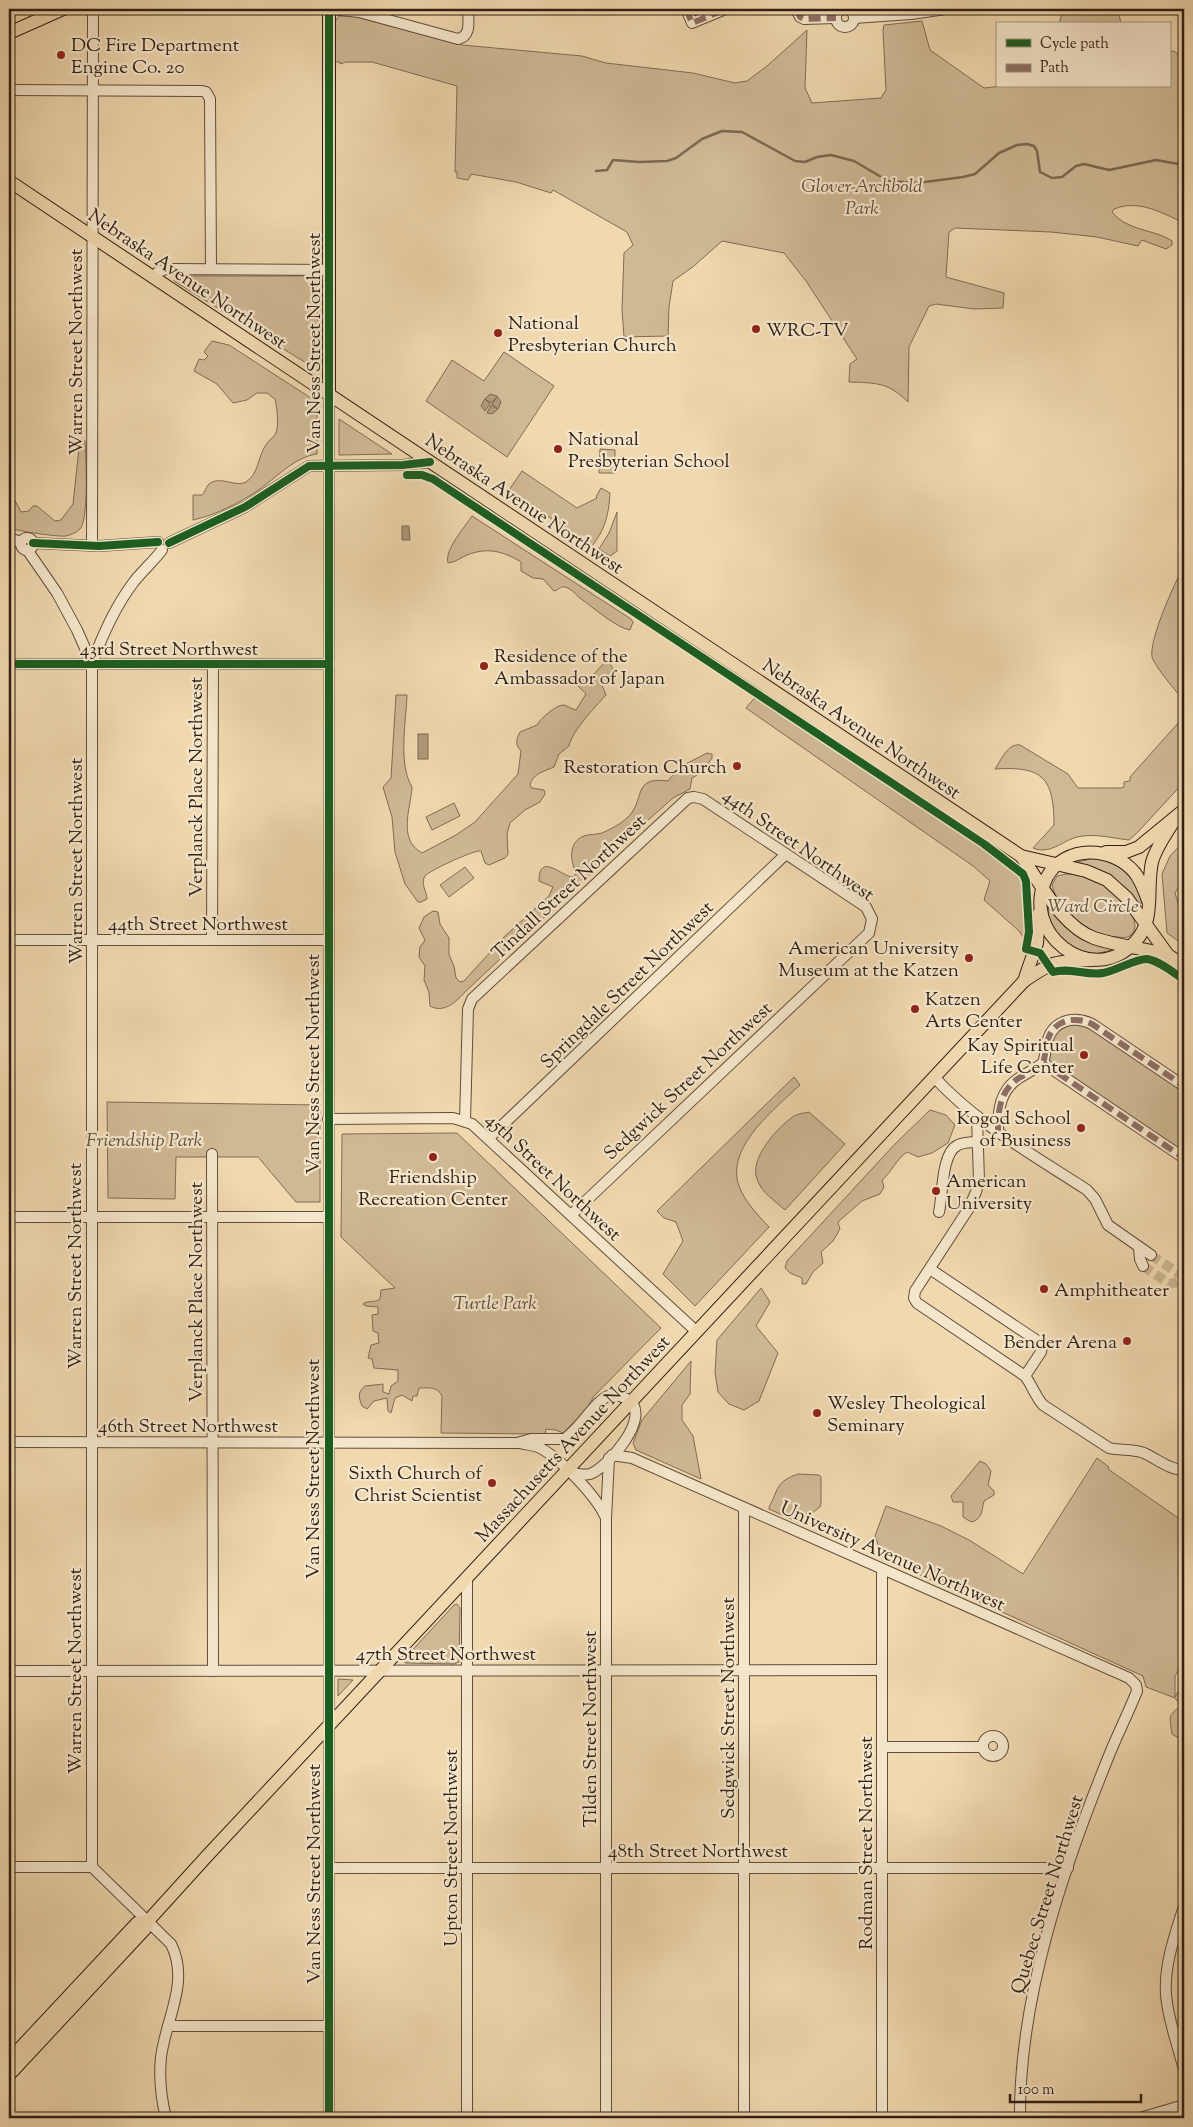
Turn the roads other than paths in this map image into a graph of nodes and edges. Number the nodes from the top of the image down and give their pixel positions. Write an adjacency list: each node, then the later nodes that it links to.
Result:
1 (63, 9): 10 (main road)
2 (93, 9): 12 (street, Warren Street Northwest)
3 (331, 9): 4 (street); 16 (main road, Van Ness Street Northwest)
4 (468, 9)
5 (686, 9): 6 (street)
6 (726, 9)
7 (796, 9): 9 (street)
8 (946, 9): 9 (street)
9 (935, 10)
10 (9, 33)
11 (9, 90): 12 (street)
12 (93, 90): 14 (street, Warren Street Northwest); 15 (street)
13 (9, 181): 14 (main road, Nebraska Avenue Northwest)
14 (92, 237): 17 (main road, Nebraska Avenue Northwest); 23 (street, Warren Street Northwest)
15 (211, 269): 16 (street); 17 (street)
16 (329, 270): 18 (main road, Van Ness Street Northwest)
17 (153, 278): 18 (main road, Nebraska Avenue Northwest)
18 (329, 394): 19 (main road, Nebraska Avenue Northwest); 20 (street, Van Ness Street Northwest)
19 (430, 462): 20 (street); 33 (main road, Nebraska Avenue Northwest)
20 (329, 465): 22 (street); 28 (street, Van Ness Street Northwest)
21 (9, 538): 24 (street, Warren Street Northwest)
22 (163, 545): 23 (street); 26 (street, Warren Street Northwest)
23 (92, 546): 24 (street)
24 (30, 547): 26 (street, Warren Street Northwest)
25 (9, 664): 26 (street, 43rd Street Northwest)
26 (92, 664): 27 (street, 43rd Street Northwest); 41 (street, Warren Street Northwest)
27 (213, 664): 28 (street, 43rd Street Northwest); 42 (street, Verplanck Place Northwest)
28 (329, 664): 43 (street, Van Ness Street Northwest)
29 (694, 797): 32 (street, 44th Street Northwest); 54 (street, Tindall Street Northwest)
30 (1180, 814): 31 (main road); 37 (main road)
31 (1100, 852): 34 (main road); 37 (main road)
32 (786, 854): 39 (street, 44th Street Northwest); 56 (street, Springdale Street Northwest)
33 (1021, 856): 34 (main road, Nebraska Avenue Northwest); 35 (main road, Nebraska Avenue Northwest)
34 (1058, 865): 35 (main road); 38 (main road, Nebraska Avenue Northwest)
35 (1043, 887): 36 (main road, Massachusetts Avenue Northwest); 44 (main road, Nebraska Avenue Northwest)
36 (1040, 900): 46 (main road); 48 (main road, Massachusetts Avenue Northwest)
37 (1149, 904): 38 (main road)
38 (1146, 925): 44 (main road); 45 (main road)
39 (871, 929): 61 (street, Sedgwick Street Northwest)
40 (9, 940): 41 (street, 44th Street Northwest)
41 (92, 940): 42 (street, 44th Street Northwest); 63 (street, Warren Street Northwest)
42 (212, 940): 43 (street, 44th Street Northwest)
43 (328, 940): 53 (street, Van Ness Street Northwest)
44 (1132, 946): 45 (main road); 46 (main road, Massachusetts Avenue Northwest)
45 (1168, 955): 47 (main road)
46 (1093, 960): 48 (main road, Massachusetts Avenue Northwest)
47 (1184, 966)
48 (1024, 981): 50 (main road, Massachusetts Avenue Northwest)
49 (1043, 1063): 51 (street); 55 (street); 59 (street)
50 (934, 1078): 52 (street); 70 (main road, Massachusetts Avenue Northwest)
51 (1184, 1085)
52 (976, 1116): 55 (street); 57 (street)
53 (328, 1119): 54 (street, 45th Street Northwest); 65 (street, Van Ness Street Northwest)
54 (465, 1121): 56 (street, 45th Street Northwest)
55 (998, 1131): 66 (street)
56 (489, 1138): 61 (street, 45th Street Northwest)
57 (978, 1142): 60 (street); 69 (street)
58 (212, 1154): 64 (street, Verplanck Place Northwest)
59 (1184, 1158)
60 (939, 1212)
61 (571, 1215): 70 (street, 45th Street Northwest)
62 (9, 1217): 63 (street)
63 (92, 1217): 64 (street); 75 (street, Warren Street Northwest)
64 (212, 1217): 65 (street); 76 (street, Verplanck Place Northwest)
65 (328, 1217): 78 (street, Van Ness Street Northwest)
66 (1139, 1248): 67 (street); 68 (street)
67 (1151, 1255)
68 (1143, 1266)
69 (930, 1269): 71 (street); 71 (street)
70 (697, 1332): 72 (main road, Massachusetts Avenue Northwest)
71 (1025, 1376): 81 (street)
72 (630, 1402): 73 (street); 77 (street); 82 (main road, Massachusetts Avenue Northwest)
73 (626, 1440): 79 (street); 80 (street)
74 (9, 1442): 75 (street, 46th Street Northwest)
75 (92, 1442): 76 (street, 46th Street Northwest); 94 (street, Warren Street Northwest)
76 (212, 1442): 78 (street, 46th Street Northwest); 95 (street, Verplanck Place Northwest)
77 (516, 1442): 78 (street, 46th Street Northwest); 82 (street)
78 (328, 1443): 87 (street, Van Ness Street Northwest)
79 (610, 1456): 80 (street, University Avenue Northwest); 82 (street); 84 (street, Tilden Street Northwest)
80 (632, 1458): 83 (street, University Avenue Northwest)
81 (1184, 1470)
82 (567, 1471): 84 (street); 86 (main road, Massachusetts Avenue Northwest)
83 (744, 1508): 85 (street, University Avenue Northwest); 91 (street, Sedgwick Street Northwest)
84 (606, 1519): 90 (street, Tilden Street Northwest)
85 (882, 1568): 92 (street, Rodman Street Northwest); 96 (street, University Avenue Northwest)
86 (467, 1578): 88 (main road, Massachusetts Avenue Northwest); 89 (street, Upton Street Northwest)
87 (329, 1670): 88 (street, 47th Street Northwest); 95 (street, 47th Street Northwest); 97 (street, Van Ness Street Northwest)
88 (380, 1670): 89 (street, 47th Street Northwest); 97 (main road, Massachusetts Avenue Northwest)
89 (467, 1670): 90 (street, 47th Street Northwest); 102 (street, Upton Street Northwest)
90 (606, 1670): 91 (street, 47th Street Northwest); 103 (street, Tilden Street Northwest)
91 (744, 1670): 92 (street, 47th Street Northwest); 104 (street, Sedgwick Street Northwest)
92 (882, 1670): 98 (street, Rodman Street Northwest)
93 (9, 1671): 94 (street, 47th Street Northwest)
94 (92, 1671): 95 (street, 47th Street Northwest); 101 (street, Warren Street Northwest)
95 (213, 1671)
96 (1137, 1687): 107 (street, Quebec Street Northwest)
97 (329, 1725): 106 (street, Van Ness Street Northwest); 109 (main road, Massachusetts Avenue Northwest)
98 (883, 1747): 99 (street); 105 (street, Rodman Street Northwest)
99 (983, 1747)
100 (9, 1867): 101 (street)
101 (92, 1867): 109 (street)
102 (467, 1867): 103 (street, 48th Street Northwest); 106 (street, 48th Street Northwest); 118 (street, Upton Street Northwest)
103 (606, 1867): 104 (street, 48th Street Northwest); 119 (street, Tilden Street Northwest)
104 (744, 1867): 105 (street, 48th Street Northwest); 120 (street, Sedgwick Street Northwest)
105 (882, 1867): 107 (street, 48th Street Northwest); 121 (street, Rodman Street Northwest)
106 (329, 1868): 111 (street, Van Ness Street Northwest)
107 (1068, 1868): 122 (street, Quebec Street Northwest)
108 (1184, 1906): 113 (street)
109 (148, 1921): 110 (street); 112 (main road, Massachusetts Avenue Northwest); 114 (main road, Massachusetts Avenue Northwest)
110 (168, 2026): 111 (street); 116 (street)
111 (329, 2026): 117 (street, Van Ness Street Northwest)
112 (9, 2060)
113 (1184, 2070)
114 (9, 2075)
115 (1184, 2105): 123 (street)
116 (166, 2118)
117 (329, 2118)
118 (467, 2118)
119 (606, 2118)
120 (744, 2118)
121 (882, 2118)
122 (1020, 2118)
123 (1140, 2118)

